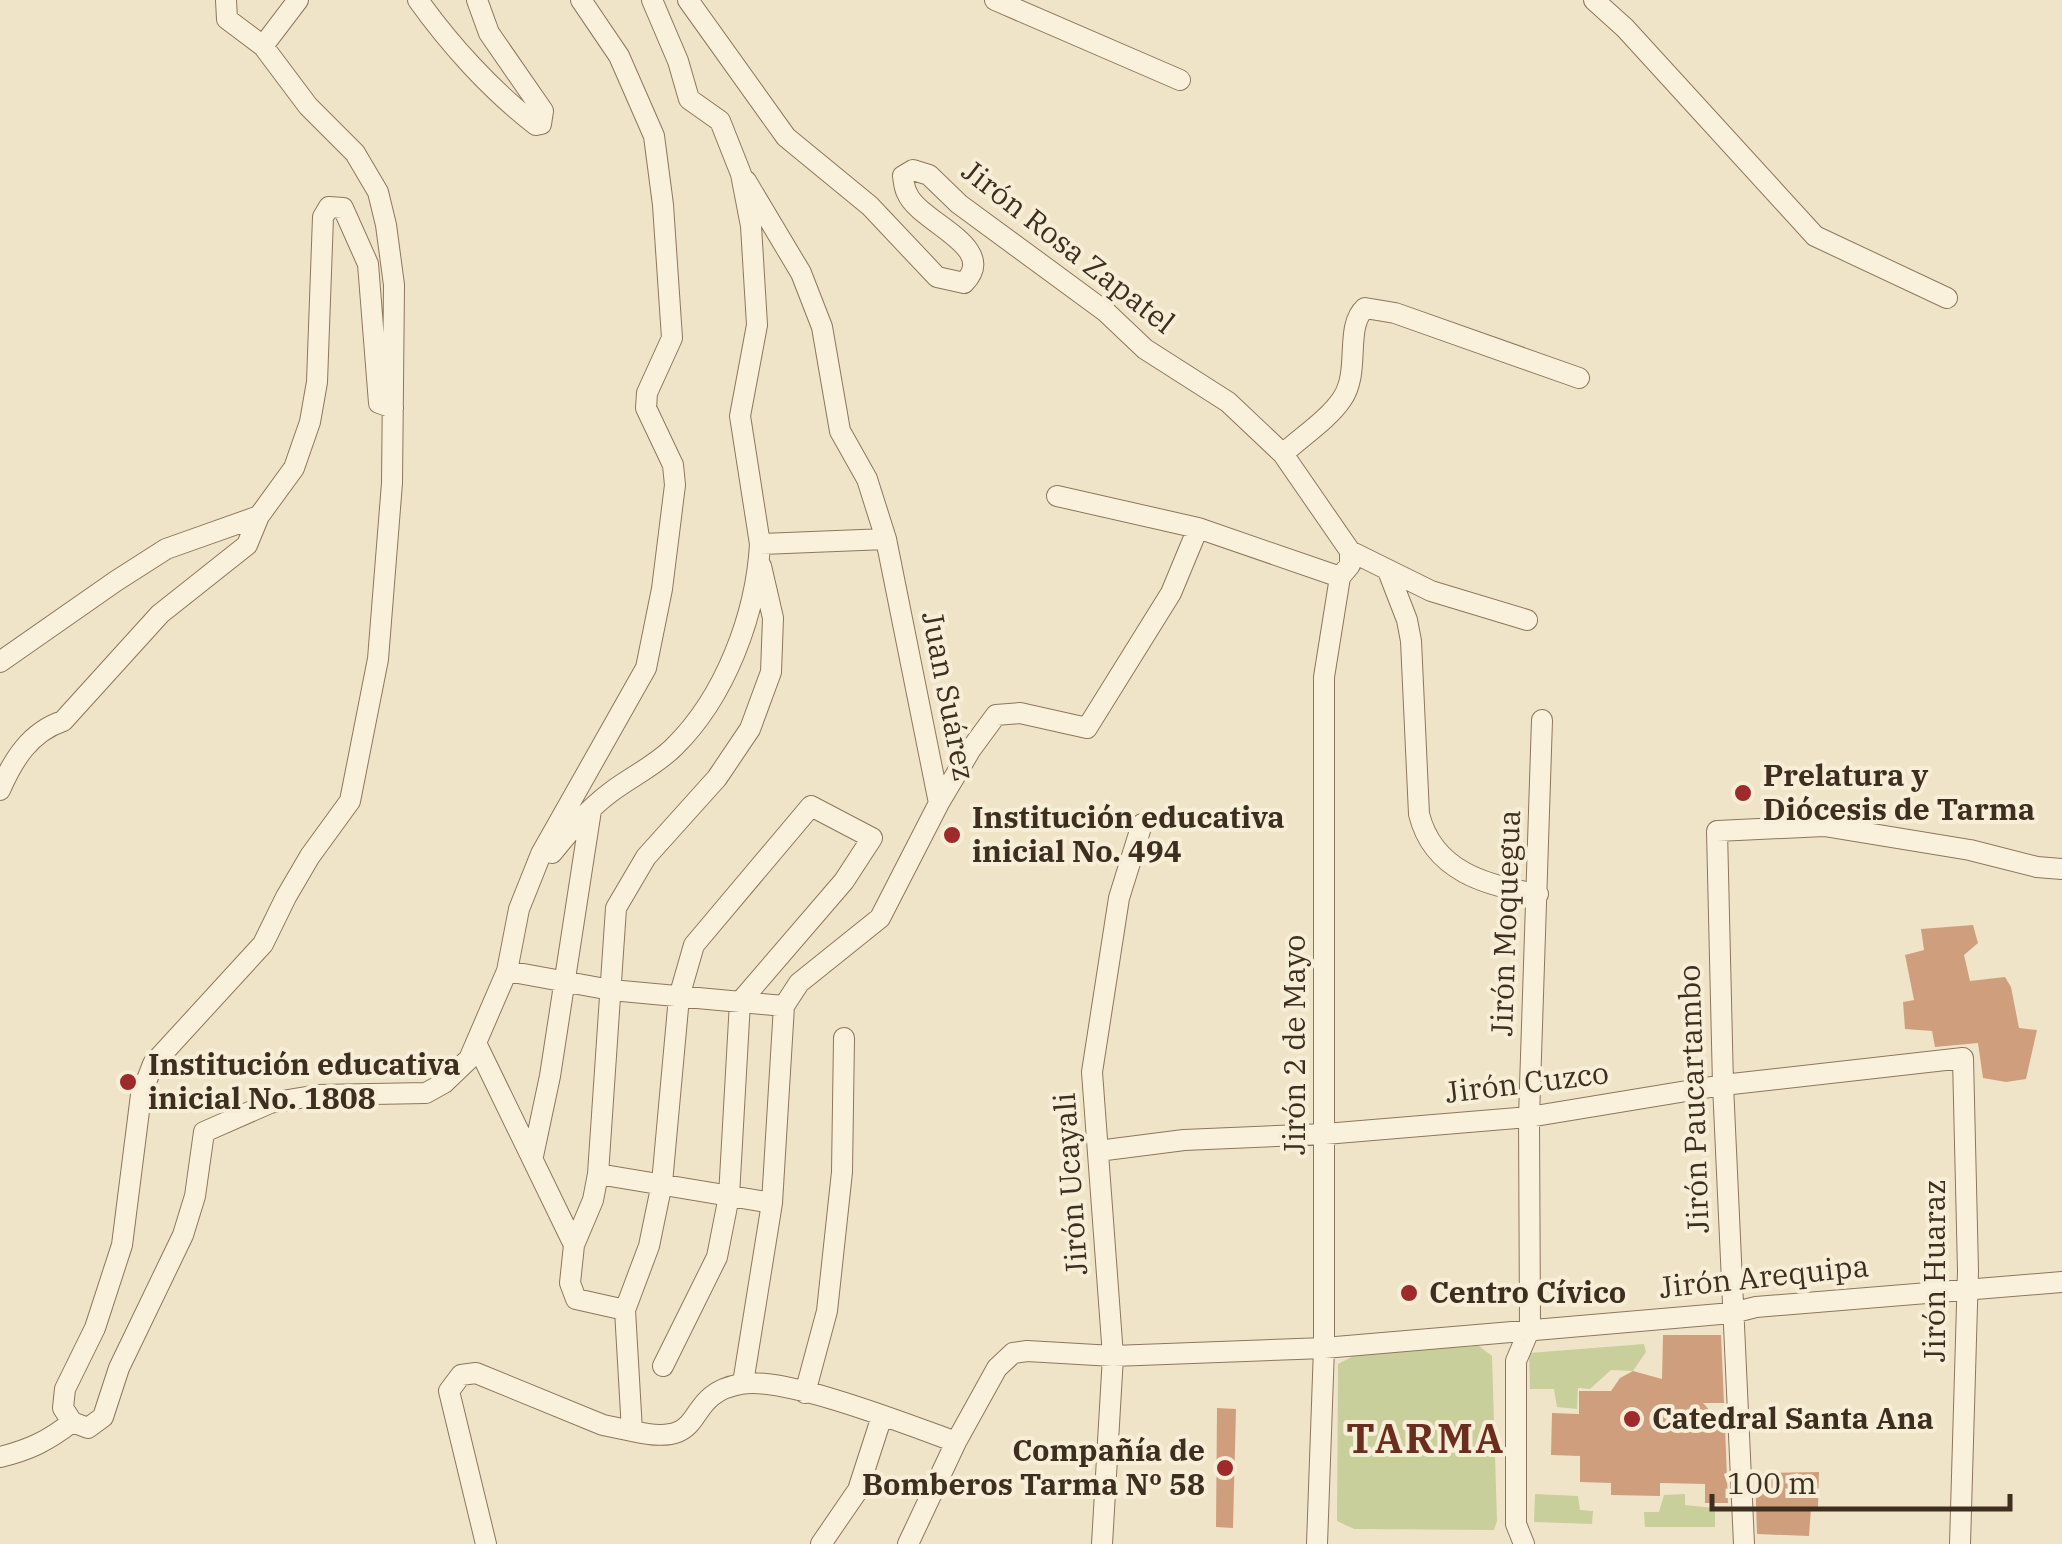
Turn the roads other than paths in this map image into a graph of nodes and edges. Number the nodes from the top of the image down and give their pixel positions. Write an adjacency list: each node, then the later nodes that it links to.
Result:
1 (226, 0): 10 (street)
2 (298, 0): 10 (street)
3 (418, 0): 4 (street)
4 (478, 0)
5 (582, 0): 33 (street)
6 (652, 0): 12 (street)
7 (688, 0): 16 (street, Jirón Rosa Zapatel)
8 (996, 0): 11 (street)
9 (1594, 0): 13 (street)
10 (263, 46): 15 (street)
11 (1180, 80)
12 (741, 174): 20 (street, Juan Suárez); 22 (street)
13 (1947, 298)
14 (1579, 378): 16 (street)
15 (393, 408): 18 (street); 65 (street)
16 (1283, 454): 21 (street, Jirón Rosa Zapatel)
17 (1057, 496): 19 (street)
18 (260, 516): 26 (street); 28 (street)
19 (1198, 528): 24 (street); 29 (street)
20 (886, 539): 22 (street); 29 (street, Juan Suárez)
21 (1350, 551): 23 (street, Jirón Rosa Zapatel); 24 (street, Jirón 2 de Mayo)
22 (760, 552): 30 (street); 37 (street)
23 (1388, 572): 25 (street, Jirón Rosa Zapatel); 34 (street)
24 (1340, 577): 46 (street, Jirón 2 de Mayo)
25 (1526, 620)
26 (0, 662)
27 (1542, 720): 34 (street, Jirón Moquegua)
28 (0, 790)
29 (940, 803): 40 (street, Juan Suárez)
30 (591, 810): 33 (street); 36 (street)
31 (1142, 824): 47 (street, Jirón Ucayali)
32 (2062, 869): 44 (street, Jirón Paucartambo)
33 (529, 882): 35 (street)
34 (1538, 894): 45 (street, Jirón Moquegua)
35 (507, 971): 36 (street); 42 (street)
36 (563, 982): 37 (street); 48 (street)
37 (611, 990): 38 (street); 49 (street)
38 (679, 997): 39 (street); 39 (street); 50 (street)
39 (740, 1002): 40 (street); 51 (street)
40 (784, 1006): 52 (street)
41 (844, 1038): 63 (street)
42 (478, 1045): 48 (street); 65 (street)
43 (1963, 1058): 44 (street, Jirón Cuzco); 55 (street, Jirón Huaraz)
44 (1722, 1085): 45 (street, Jirón Cuzco); 57 (street, Jirón Paucartambo)
45 (1528, 1117): 46 (street, Jirón Cuzco); 58 (street, Jirón Moquegua)
46 (1326, 1134): 47 (street, Jirón Cuzco); 59 (street, Jirón 2 de Mayo)
47 (1098, 1151): 60 (street, Jirón Ucayali)
48 (533, 1156): 53 (street)
49 (598, 1174): 50 (street); 53 (street)
50 (662, 1183): 51 (street); 56 (street)
51 (729, 1196): 52 (street); 61 (street)
52 (772, 1203): 62 (street)
53 (574, 1245): 56 (street)
54 (2062, 1282): 55 (street, Jirón Arequipa)
55 (1967, 1289): 57 (street, Jirón Arequipa); 76 (street, Jirón Huaraz)
56 (625, 1310): 66 (street)
57 (1732, 1313): 58 (street, Jirón Arequipa); 75 (street, Jirón Paucartambo)
58 (1530, 1328): 59 (street, Jirón Arequipa); 74 (street, Jirón Moquegua)
59 (1324, 1348): 60 (street, Jirón Arequipa); 73 (street, Jirón 2 de Mayo)
60 (1114, 1356): 67 (street, Jirón Arequipa); 72 (street, Jirón Ucayali)
61 (663, 1366)
62 (743, 1383): 63 (street); 66 (street)
63 (805, 1393): 64 (street)
64 (882, 1416): 67 (street); 70 (street)
65 (72, 1422): 68 (street)
66 (632, 1431): 69 (street)
67 (956, 1442): 71 (street)
68 (0, 1457)
69 (486, 1544)
70 (821, 1544)
71 (908, 1544)
72 (1102, 1544)
73 (1318, 1544)
74 (1524, 1544)
75 (1744, 1544)
76 (1960, 1544)

